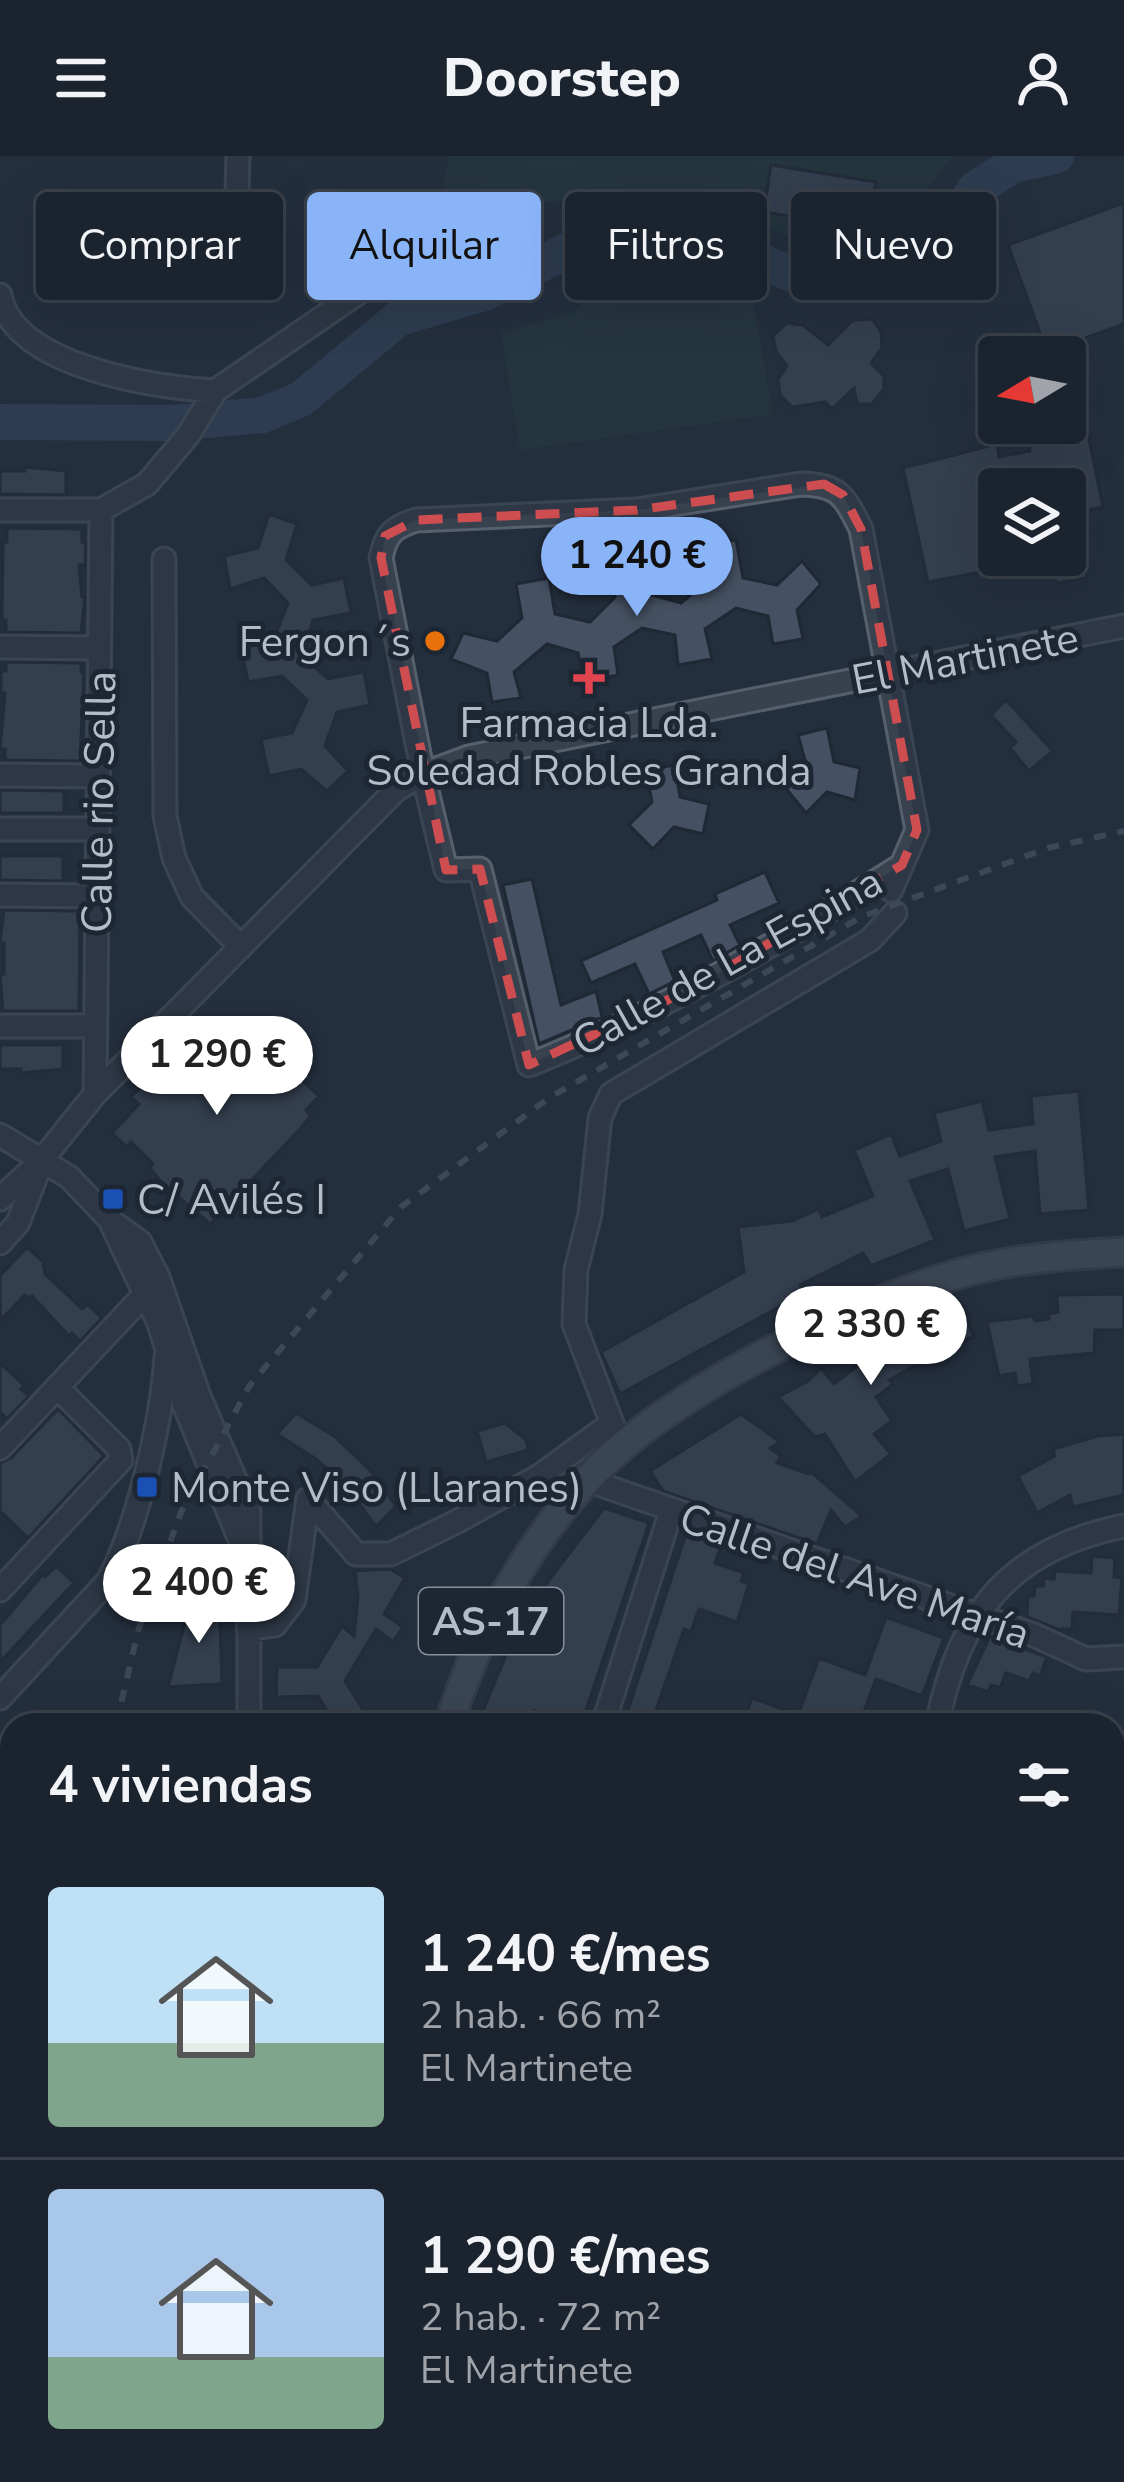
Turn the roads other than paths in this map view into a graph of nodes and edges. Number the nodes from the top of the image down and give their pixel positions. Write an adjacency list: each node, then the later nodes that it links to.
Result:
1 (238, 156): 2 (street)
2 (237, 191)
3 (0, 295): 5 (street)
4 (349, 300): 5 (street)
5 (211, 397): 7 (street)
6 (0, 510): 7 (street)
7 (100, 511): 11 (street, Calle rio Sella)
8 (164, 559): 23 (street)
9 (1124, 626): 12 (street, El Martinete)
10 (0, 647): 11 (street)
11 (99, 648): 15 (street, Calle rio Sella)
12 (887, 673): 13 (street, El Martinete); 13 (street); 18 (street)
13 (423, 773): 18 (street, Calle de La Espina); 23 (street, El Martinete)
14 (0, 775): 15 (street)
15 (98, 776): 17 (street, Calle rio Sella)
16 (0, 829): 17 (street)
17 (98, 829): 21 (street, Calle rio Sella)
18 (902, 865): 19 (street)
19 (890, 890)
20 (0, 896): 21 (street)
21 (97, 896): 25 (street, Calle rio Sella)
22 (895, 913): 38 (street)
23 (241, 947): 26 (street, El Martinete)
24 (0, 1026): 25 (street)
25 (96, 1026): 26 (street, Calle rio Sella)
26 (95, 1094): 28 (street, El Martinete)
27 (0, 1135): 28 (street)
28 (42, 1160): 29 (street); 30 (street); 31 (street)
29 (0, 1199)
30 (111, 1221): 33 (street); 34 (street)
31 (0, 1243)
32 (1124, 1252): 38 (main road, AS-17)
33 (146, 1293): 34 (street); 35 (street)
34 (174, 1354): 36 (street); 37 (street); 39 (street)
35 (57, 1388): 40 (street); 44 (street)
36 (184, 1407): 37 (street); 39 (street)
37 (156, 1434): 39 (street); 48 (street)
38 (616, 1435): 41 (main road, AS-17); 46 (street)
39 (209, 1446): 46 (street)
40 (0, 1448)
41 (587, 1480): 42 (street, Calle del Ave María); 50 (main road, AS-17)
42 (670, 1511): 45 (street, Calle del Ave María); 51 (street)
43 (1124, 1526): 45 (street)
44 (0, 1590)
45 (976, 1614): 47 (street, Calle del Ave María); 52 (street)
46 (248, 1628): 49 (street)
47 (1124, 1657)
48 (0, 1698)
49 (249, 1713)
50 (453, 1713)
51 (607, 1713)
52 (939, 1713)

